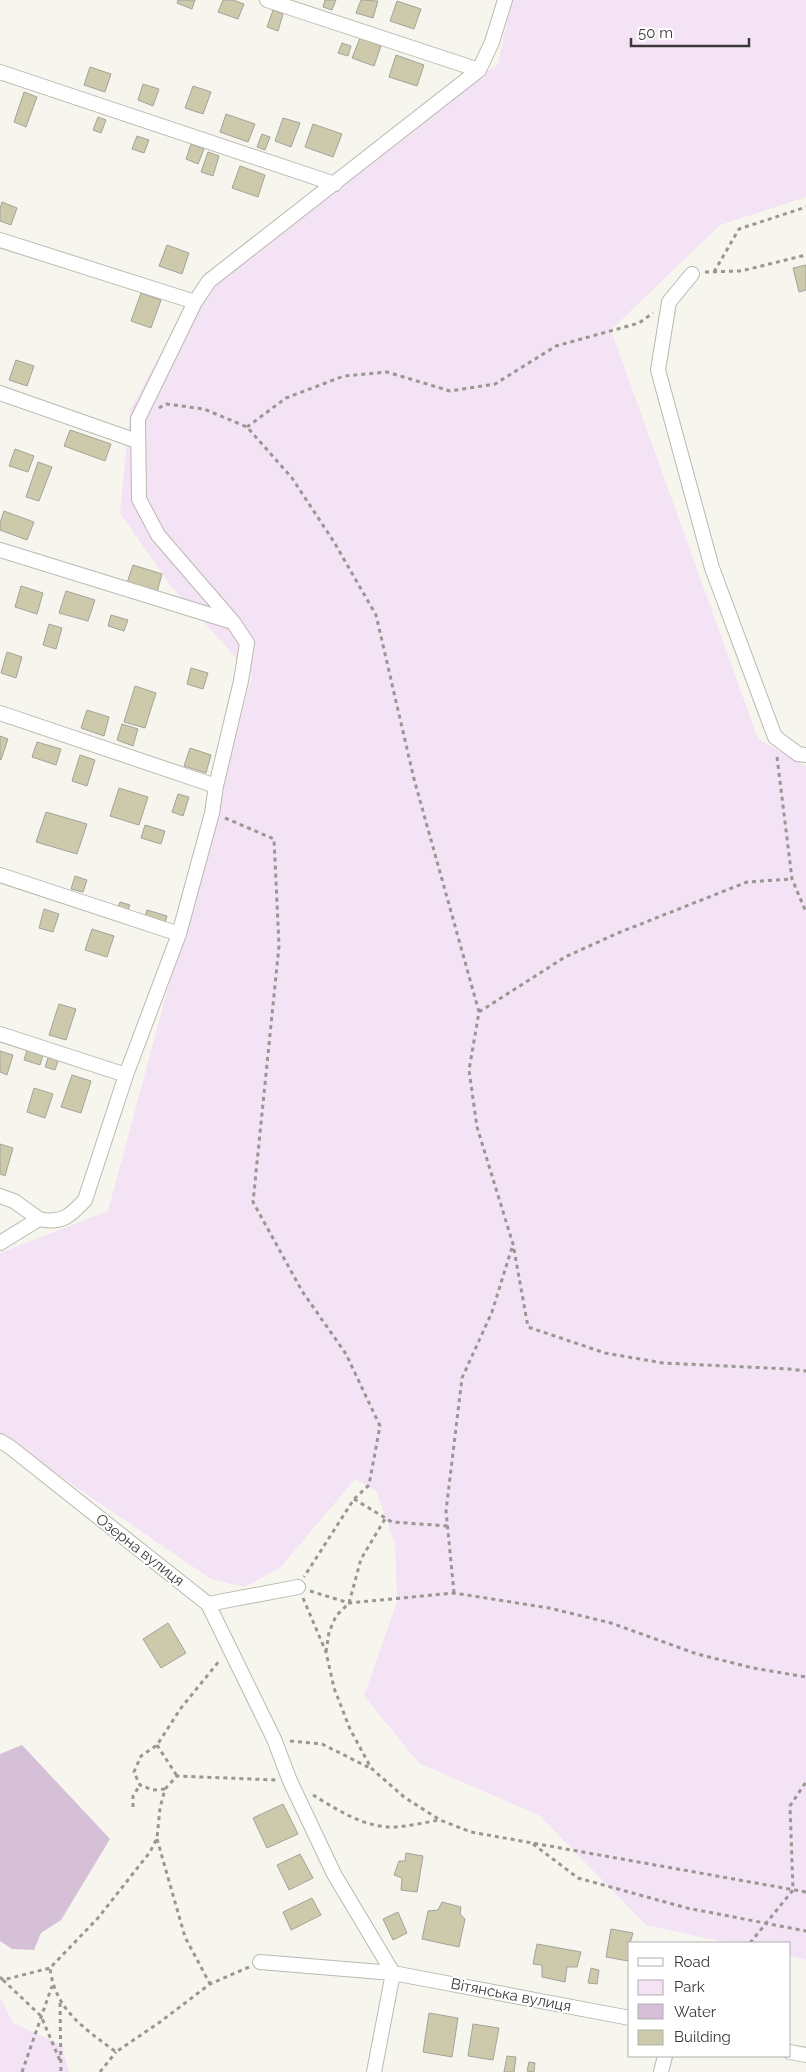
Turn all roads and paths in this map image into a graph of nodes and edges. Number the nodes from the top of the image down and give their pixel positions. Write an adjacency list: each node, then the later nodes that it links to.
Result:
1 (267, 0): 3 (street)
2 (505, 0): 3 (street)
3 (479, 70): 5 (street)
4 (0, 72): 5 (street)
5 (335, 184): 11 (street)
6 (806, 207): 9 (path)
7 (0, 240): 11 (street)
8 (806, 255): 9 (path)
9 (714, 272): 10 (path)
10 (692, 274): 12 (street)
11 (195, 302): 14 (street)
12 (668, 302): 15 (path); 20 (street)
13 (0, 393): 16 (street)
14 (138, 419): 15 (path); 16 (street)
15 (247, 427): 28 (path)
16 (137, 440): 18 (street)
17 (0, 550): 18 (street)
18 (233, 622): 22 (street)
19 (0, 713): 22 (street)
20 (775, 737): 21 (street); 25 (path)
21 (806, 755)
22 (216, 786): 23 (street)
23 (212, 813): 27 (street); 37 (path)
24 (0, 875): 27 (street)
25 (792, 879): 26 (path); 28 (path)
26 (806, 912)
27 (179, 934): 30 (street)
28 (480, 1012): 34 (path)
29 (0, 1034): 30 (street)
30 (126, 1074): 32 (street)
31 (0, 1196): 32 (street)
32 (39, 1219): 33 (street)
33 (0, 1243)
34 (513, 1244): 35 (path); 39 (path)
35 (806, 1371)
36 (0, 1441): 43 (street, Озерна вулиця)
37 (354, 1499): 38 (path); 40 (path)
38 (385, 1519): 39 (path); 42 (path)
39 (448, 1526): 41 (path)
40 (298, 1587): 42 (path); 43 (street); 45 (path)
41 (454, 1593): 42 (path); 46 (path)
42 (349, 1603): 45 (path)
43 (208, 1604): 44 (street)
44 (230, 1648): 47 (street); 48 (path)
45 (326, 1652): 49 (path)
46 (806, 1677)
47 (274, 1739): 49 (path); 51 (street)
48 (158, 1745): 50 (path); 53 (path)
49 (371, 1768): 56 (path)
50 (177, 1776): 51 (path); 54 (path)
51 (290, 1781): 56 (path); 66 (street)
52 (806, 1782): 59 (path)
53 (140, 1785): 54 (path); 55 (path)
54 (165, 1789): 57 (path)
55 (133, 1806)
56 (440, 1820): 58 (path)
57 (157, 1838): 65 (path); 68 (path)
58 (532, 1844): 59 (path); 61 (path)
59 (793, 1890): 60 (path); 61 (path)
60 (806, 1892)
61 (766, 1923): 62 (path); 63 (path)
62 (806, 1931)
63 (751, 1942)
64 (260, 1962): 66 (street, Вітянська вулиця); 68 (path)
65 (50, 1968): 67 (path); 69 (path)
66 (393, 1973): 72 (street, Вітянська вулиця); 81 (street)
67 (1, 1979): 71 (path)
68 (210, 1984): 73 (path)
69 (52, 1985): 70 (path); 71 (path)
70 (60, 2003): 73 (path); 77 (path)
71 (41, 2016): 77 (path); 78 (path)
72 (628, 2018)
73 (116, 2052): 80 (path)
74 (791, 2052): 75 (street)
75 (806, 2055)
76 (664, 2057): 82 (street)
77 (61, 2063): 79 (path)
78 (22, 2072)
79 (61, 2072)
80 (100, 2072)
81 (374, 2072)
82 (661, 2072)

